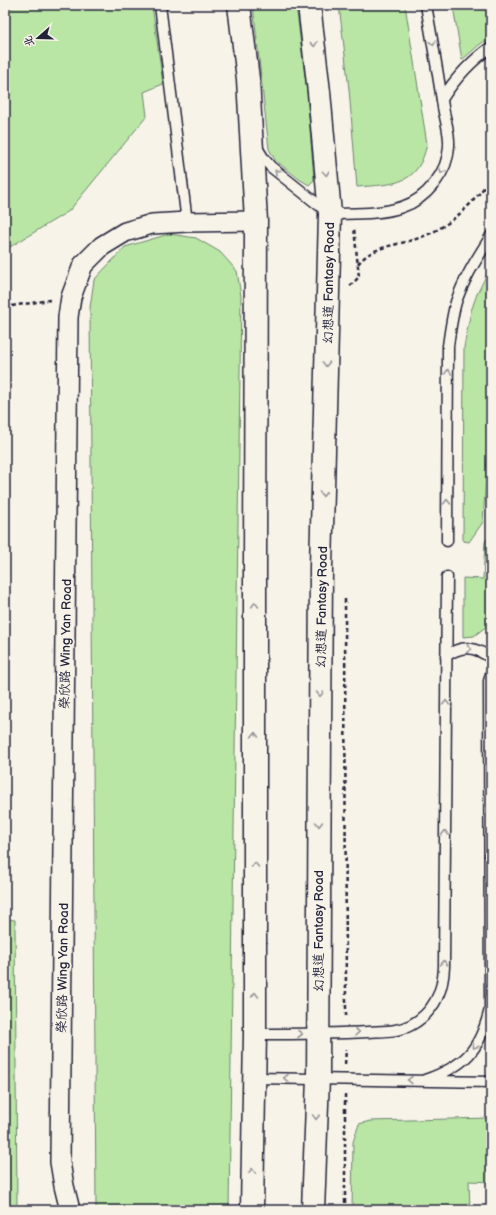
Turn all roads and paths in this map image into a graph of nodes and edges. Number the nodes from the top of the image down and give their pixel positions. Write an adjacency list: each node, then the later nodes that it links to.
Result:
1 (160, 5): 11 (lane)
2 (239, 5): 7 (main road)
3 (309, 5): 9 (main road, 幻想道 Fantasy Road, one-way to 9)
4 (426, 5): 6 (lane, one-way to 6)
5 (491, 47): 6 (lane)
6 (442, 99): 9 (lane, one-way to 9)
7 (252, 138): 9 (lane, one-way to 7); 10 (main road)
8 (491, 178): 13 (path)
9 (330, 214): 26 (main road, 幻想道 Fantasy Road, one-way to 26)
10 (256, 221): 11 (street, 榮欣路 Wing Yan Road); 25 (main road, one-way to 10)
11 (187, 222): 16 (street, 榮欣路 Wing Yan Road)
12 (491, 236): 18 (lane, one-way to 12)
13 (357, 264)
14 (359, 277): 15 (path, 幻想道 Fantasy Road)
15 (349, 287)
16 (71, 296): 17 (path); 32 (street, 榮欣路 Wing Yan Road)
17 (5, 307)
18 (447, 541)
19 (447, 577): 21 (lane)
20 (345, 595): 24 (path, 幻想道 Fantasy Road)
21 (446, 656): 22 (lane, one-way to 22); 24 (lane, one-way to 21)
22 (491, 658)
23 (491, 674): 30 (lane, one-way to 30)
24 (346, 1033): 26 (lane); 29 (path, 幻想道 Fantasy Road)
25 (255, 1034): 26 (lane, one-way to 26); 27 (main road)
26 (318, 1034): 28 (main road, 幻想道 Fantasy Road)
27 (254, 1078): 28 (lane, one-way to 27); 33 (main road, one-way to 27)
28 (318, 1078): 29 (lane); 34 (main road, 幻想道 Fantasy Road, one-way to 34)
29 (345, 1079): 30 (lane, one-way to 29); 35 (path, 幻想道 Fantasy Road)
30 (425, 1080): 31 (lane)
31 (491, 1082)
32 (70, 1210)
33 (252, 1210)
34 (314, 1210)
35 (344, 1210)

